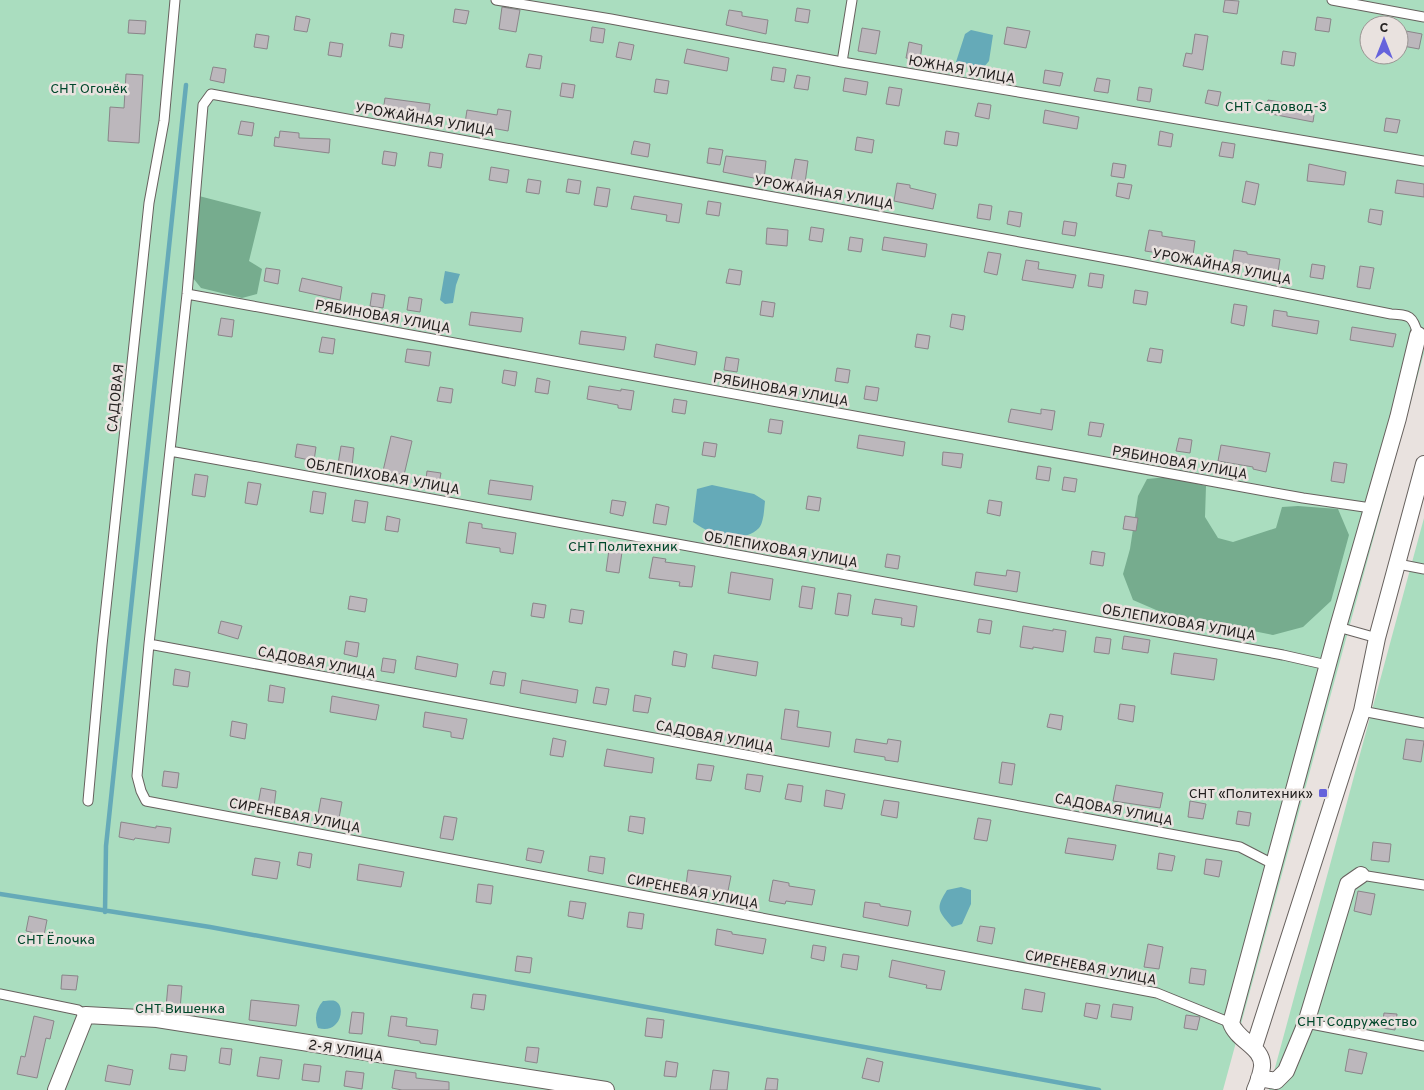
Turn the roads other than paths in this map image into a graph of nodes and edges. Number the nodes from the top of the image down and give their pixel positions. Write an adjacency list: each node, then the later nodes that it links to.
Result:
1 (175, 0): 21 (lane, САДОВАЯ)
2 (496, 0): 6 (lane, ЮЖНАЯ УЛИЦА)
3 (852, 0): 6 (lane)
4 (1332, 0): 5 (lane)
5 (1424, 16)
6 (842, 62): 7 (lane, ЮЖНАЯ УЛИЦА)
7 (1424, 161)
8 (187, 294): 9 (lane, УРОЖАЙНАЯ УЛИЦА); 10 (lane); 12 (lane, РЯБИНОВАЯ УЛИЦА)
9 (1418, 335): 12 (street)
10 (170, 451): 17 (lane); 18 (lane, ОБЛЕПИХОВАЯ УЛИЦА)
11 (1424, 466): 13 (street)
12 (1371, 508): 15 (street)
13 (1398, 564): 14 (lane); 16 (street)
14 (1424, 568)
15 (1338, 627): 16 (lane); 18 (street)
16 (1377, 638): 19 (street)
17 (150, 644): 22 (lane, САДОВАЯ УЛИЦА); 27 (lane, СИРЕНЕВАЯ УЛИЦА)
18 (1327, 665): 22 (street)
19 (1362, 711): 20 (lane); 30 (street)
20 (1424, 723)
21 (88, 800)
22 (1273, 864): 27 (street)
23 (1361, 874): 24 (lane); 28 (street)
24 (1424, 885)
25 (0, 994): 26 (lane)
26 (86, 1015): 33 (street); 34 (street, 2-Я УЛИЦА)
27 (1231, 1023): 30 (street)
28 (1306, 1023): 29 (lane); 32 (street)
29 (1424, 1046)
30 (1254, 1047): 31 (street)
31 (1257, 1084): 32 (street)
32 (1278, 1086)
33 (56, 1090)
34 (606, 1090)

